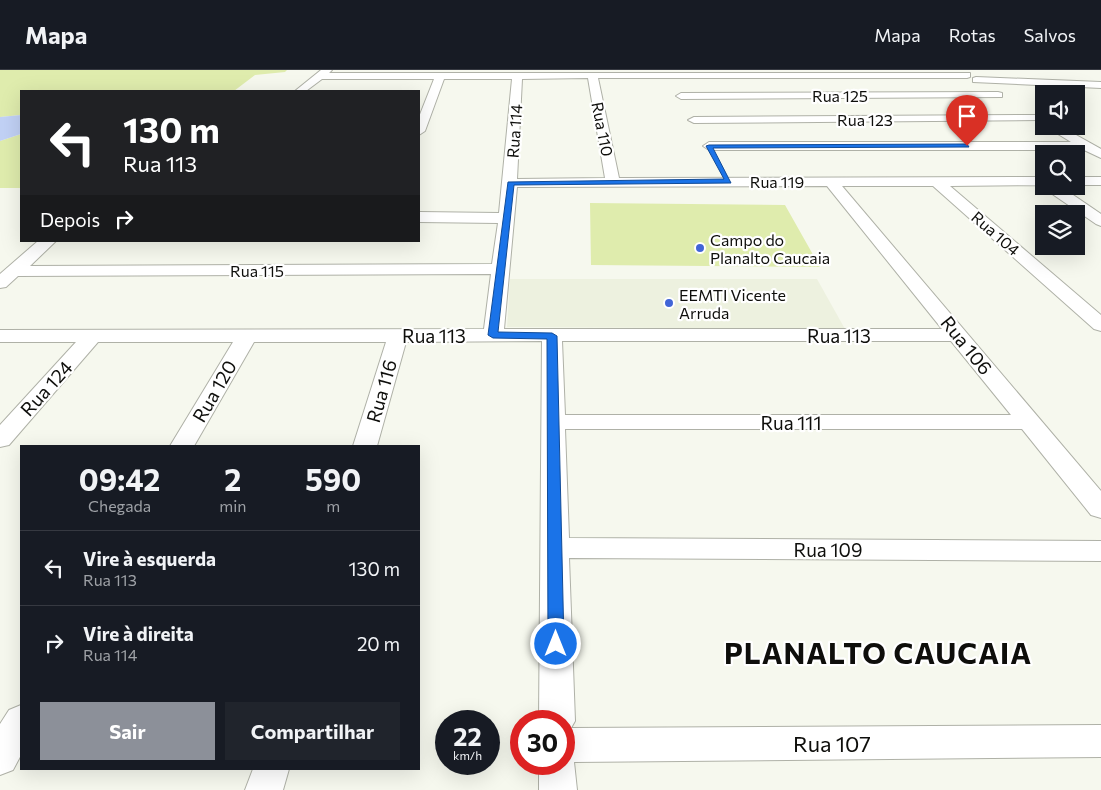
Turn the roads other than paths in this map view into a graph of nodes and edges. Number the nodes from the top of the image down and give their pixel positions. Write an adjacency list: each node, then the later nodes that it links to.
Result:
1 (327, 70): 9 (street)
2 (613, 72): 6 (street); 7 (street)
3 (713, 72): 4 (street); 7 (street)
4 (914, 72): 8 (street)
5 (517, 75): 6 (street); 10 (street); 30 (street, Rua 114)
6 (592, 75): 28 (street, Rua 110)
7 (669, 75): 14 (street)
8 (970, 75): 11 (street); 14 (street, Rua 125)
9 (317, 76): 10 (street); 12 (street)
10 (440, 76): 20 (street)
11 (1101, 85)
12 (301, 90)
13 (1085, 93): 15 (street)
14 (681, 96): 18 (street)
15 (1094, 98)
16 (1021, 108): 17 (street)
17 (1035, 117)
18 (694, 120): 19 (street, Rua 123); 22 (street)
19 (1035, 120)
20 (420, 129)
21 (1067, 135): 22 (street)
22 (1086, 146): 23 (street)
23 (1101, 154)
24 (936, 181): 27 (street, Rua 119); 29 (street, Rua 119); 39 (street, Rua 104)
25 (1085, 181): 26 (street)
26 (1101, 181)
27 (830, 182): 28 (street, Rua 119); 41 (street, Rua 106)
28 (613, 183): 30 (street, Rua 119)
29 (1035, 183)
30 (510, 184): 33 (street, Rua 114)
31 (1063, 195): 34 (street)
32 (420, 218): 33 (street)
33 (506, 218): 36 (street, Rua 114)
34 (1101, 221)
35 (47, 242): 37 (street)
36 (500, 269): 37 (street, Rua 115); 40 (street, Rua 114)
37 (14, 271): 38 (street)
38 (0, 283)
39 (1101, 326)
40 (493, 335): 44 (street, Rua 113); 45 (street, Rua 113)
41 (959, 335): 45 (street, Rua 113); 48 (street, Rua 106)
42 (0, 336): 46 (street, Rua 113)
43 (247, 336): 44 (street, Rua 113); 46 (street, Rua 113); 50 (street, Rua 120)
44 (398, 336): 51 (street, Rua 116)
45 (552, 336): 47 (street)
46 (91, 337): 49 (street, Rua 124)
47 (553, 422): 48 (street, Rua 111); 53 (street)
48 (1030, 422): 52 (street, Rua 106)
49 (0, 440)
50 (183, 445)
51 (365, 445)
52 (1101, 510)
53 (555, 548): 54 (street, Rua 109); 55 (street)
54 (1101, 551)
55 (557, 710)
56 (20, 723): 59 (street)
57 (1101, 741): 58 (street, Rua 107)
58 (575, 745)
59 (0, 758)
60 (271, 770): 62 (street)
61 (557, 775): 63 (street)
62 (264, 790)
63 (558, 790)

